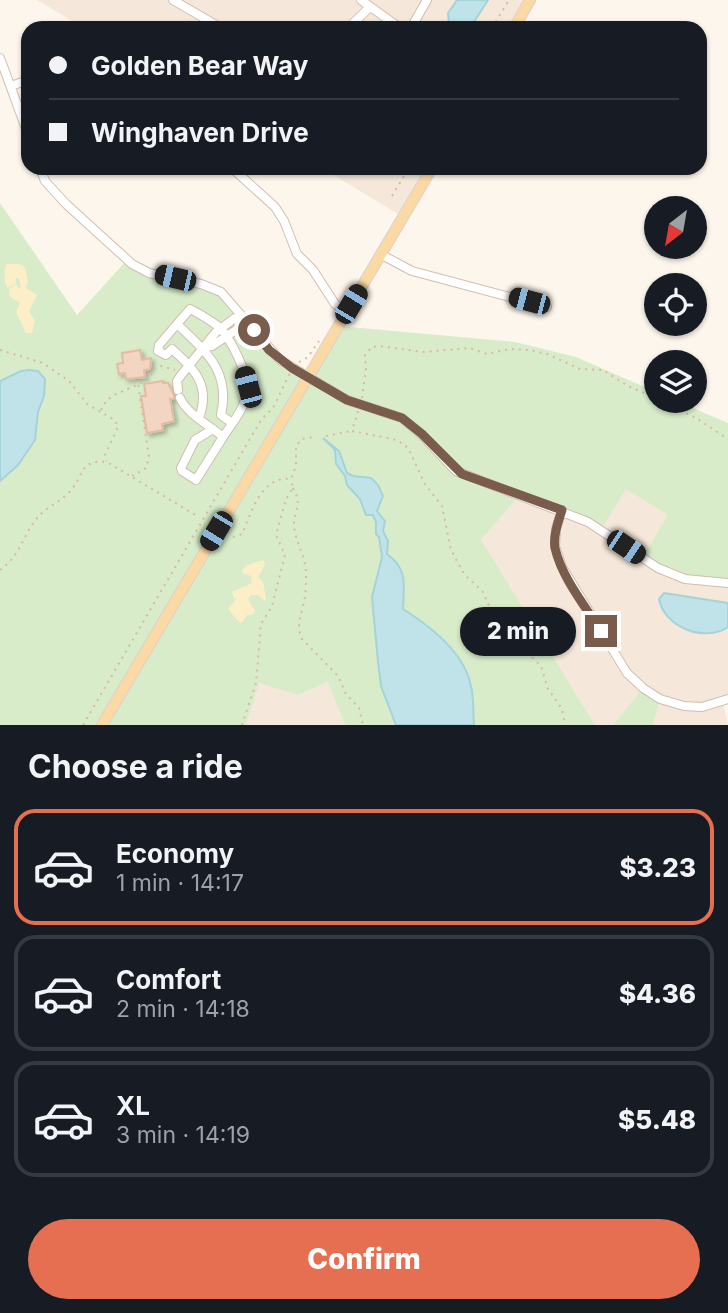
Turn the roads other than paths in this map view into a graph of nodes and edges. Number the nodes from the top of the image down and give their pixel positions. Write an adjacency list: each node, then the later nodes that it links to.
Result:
1 (173, 0): 6 (street)
2 (361, 0): 5 (street)
3 (427, 0): 9 (street)
4 (530, 0): 10 (main road)
5 (370, 7): 7 (street); 8 (street)
6 (209, 21)
7 (355, 21)
8 (390, 21)
9 (415, 21)
10 (518, 21)
11 (0, 58): 13 (street)
12 (21, 82): 13 (street)
13 (11, 86): 14 (street)
14 (21, 114)
15 (43, 175): 21 (street)
16 (240, 175): 20 (street)
17 (428, 175): 18 (main road)
18 (380, 254): 19 (street); 20 (main road)
19 (547, 307)
20 (346, 312): 26 (main road)
21 (242, 319): 23 (street); 26 (street)
22 (177, 324): 23 (street); 24 (street); 25 (street)
23 (224, 332): 24 (street); 28 (street)
24 (204, 348): 25 (street); 28 (street)
25 (189, 365): 27 (street); 27 (street)
26 (308, 377): 31 (street); 34 (main road)
27 (199, 418): 29 (street)
28 (232, 423): 30 (street)
29 (213, 429): 30 (street); 30 (street)
30 (223, 437)
31 (562, 510): 32 (street); 33 (street)
32 (728, 583)
33 (728, 699)
34 (102, 725)

